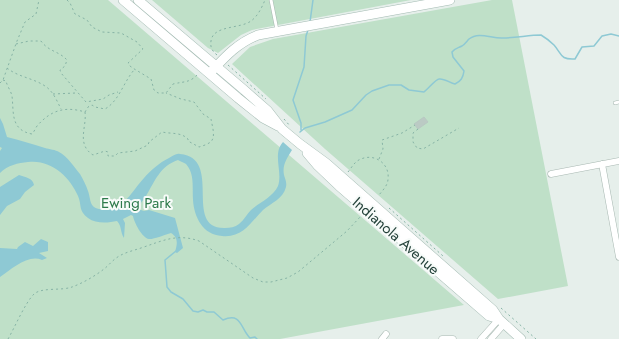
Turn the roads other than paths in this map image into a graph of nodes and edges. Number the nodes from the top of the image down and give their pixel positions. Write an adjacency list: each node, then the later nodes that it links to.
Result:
1 (123, 0): 6 (main road, Indianola Avenue)
2 (138, 0): 6 (main road, Indianola Avenue)
3 (271, 0): 5 (lane)
4 (450, 0): 5 (main road)
5 (277, 31): 6 (main road)
6 (213, 70): 13 (main road, Indianola Avenue)
7 (619, 102): 8 (lane)
8 (615, 103)
9 (619, 161): 10 (street)
10 (602, 164): 11 (street); 12 (street)
11 (551, 174)
12 (619, 257)
13 (501, 322): 16 (street); 17 (street); 18 (main road, Indianola Avenue)
14 (442, 339): 15 (street)
15 (453, 339)
16 (481, 339)
17 (491, 339)
18 (521, 339)

